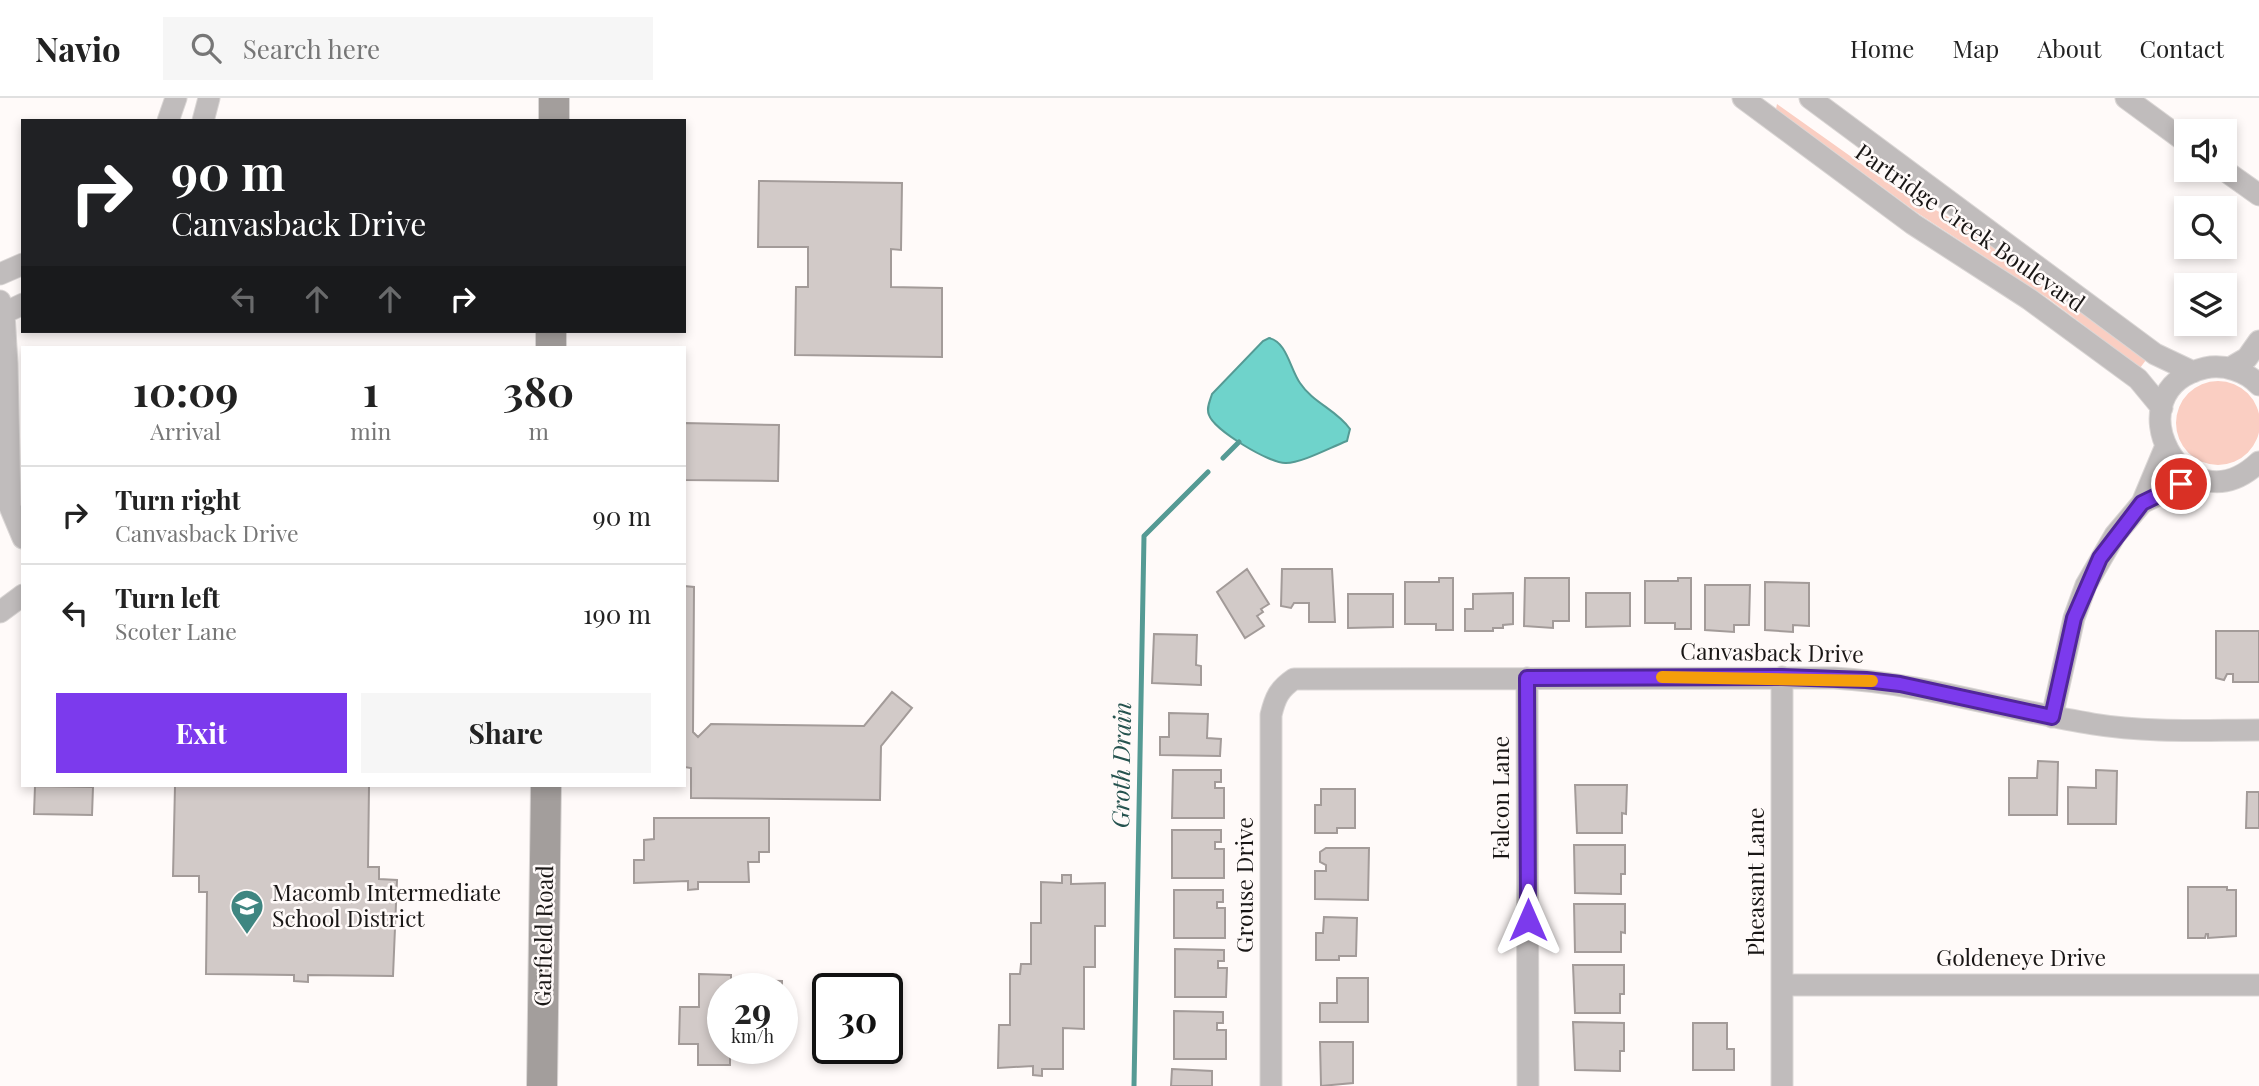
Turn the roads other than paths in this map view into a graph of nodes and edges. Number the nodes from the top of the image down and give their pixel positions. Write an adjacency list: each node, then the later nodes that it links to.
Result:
1 (176, 98): 7 (street)
2 (209, 98): 8 (street)
3 (554, 98): 9 (main road)
4 (1743, 98): 20 (street, Partridge Creek Boulevard)
5 (1810, 98): 18 (street, Partridge Creek Boulevard)
6 (2126, 98): 10 (street)
7 (169, 119)
8 (204, 119)
9 (554, 119)
10 (2174, 133)
11 (2237, 179): 12 (street)
12 (2259, 195)
13 (21, 265): 14 (street)
14 (0, 274)
15 (7, 308): 25 (street)
16 (2259, 341): 17 (street)
17 (2230, 368): 18 (street); 19 (street)
18 (2193, 372): 20 (street)
19 (2259, 385)
20 (2162, 408): 21 (street)
21 (2165, 448): 23 (street); 24 (street)
22 (2254, 471): 23 (street)
23 (2201, 478): 24 (street)
24 (2142, 503): 31 (street)
25 (21, 533)
26 (21, 596): 27 (street)
27 (0, 611)
28 (1782, 677): 29 (street, Canvasback Drive); 31 (street, Canvasback Drive); 34 (street, Pheasant Lane)
29 (1527, 678): 30 (street, Canvasback Drive); 38 (street, Falcon Lane)
30 (1282, 687): 37 (street, Grouse Drive)
31 (2052, 717): 32 (street, Canvasback Drive)
32 (2259, 730)
33 (546, 787): 36 (main road, Garfield Road)
34 (1782, 985): 35 (street, Goldeneye Drive); 39 (street, Pheasant Lane)
35 (2259, 985)
36 (542, 1086)
37 (1271, 1086)
38 (1528, 1086)
39 (1782, 1086)

